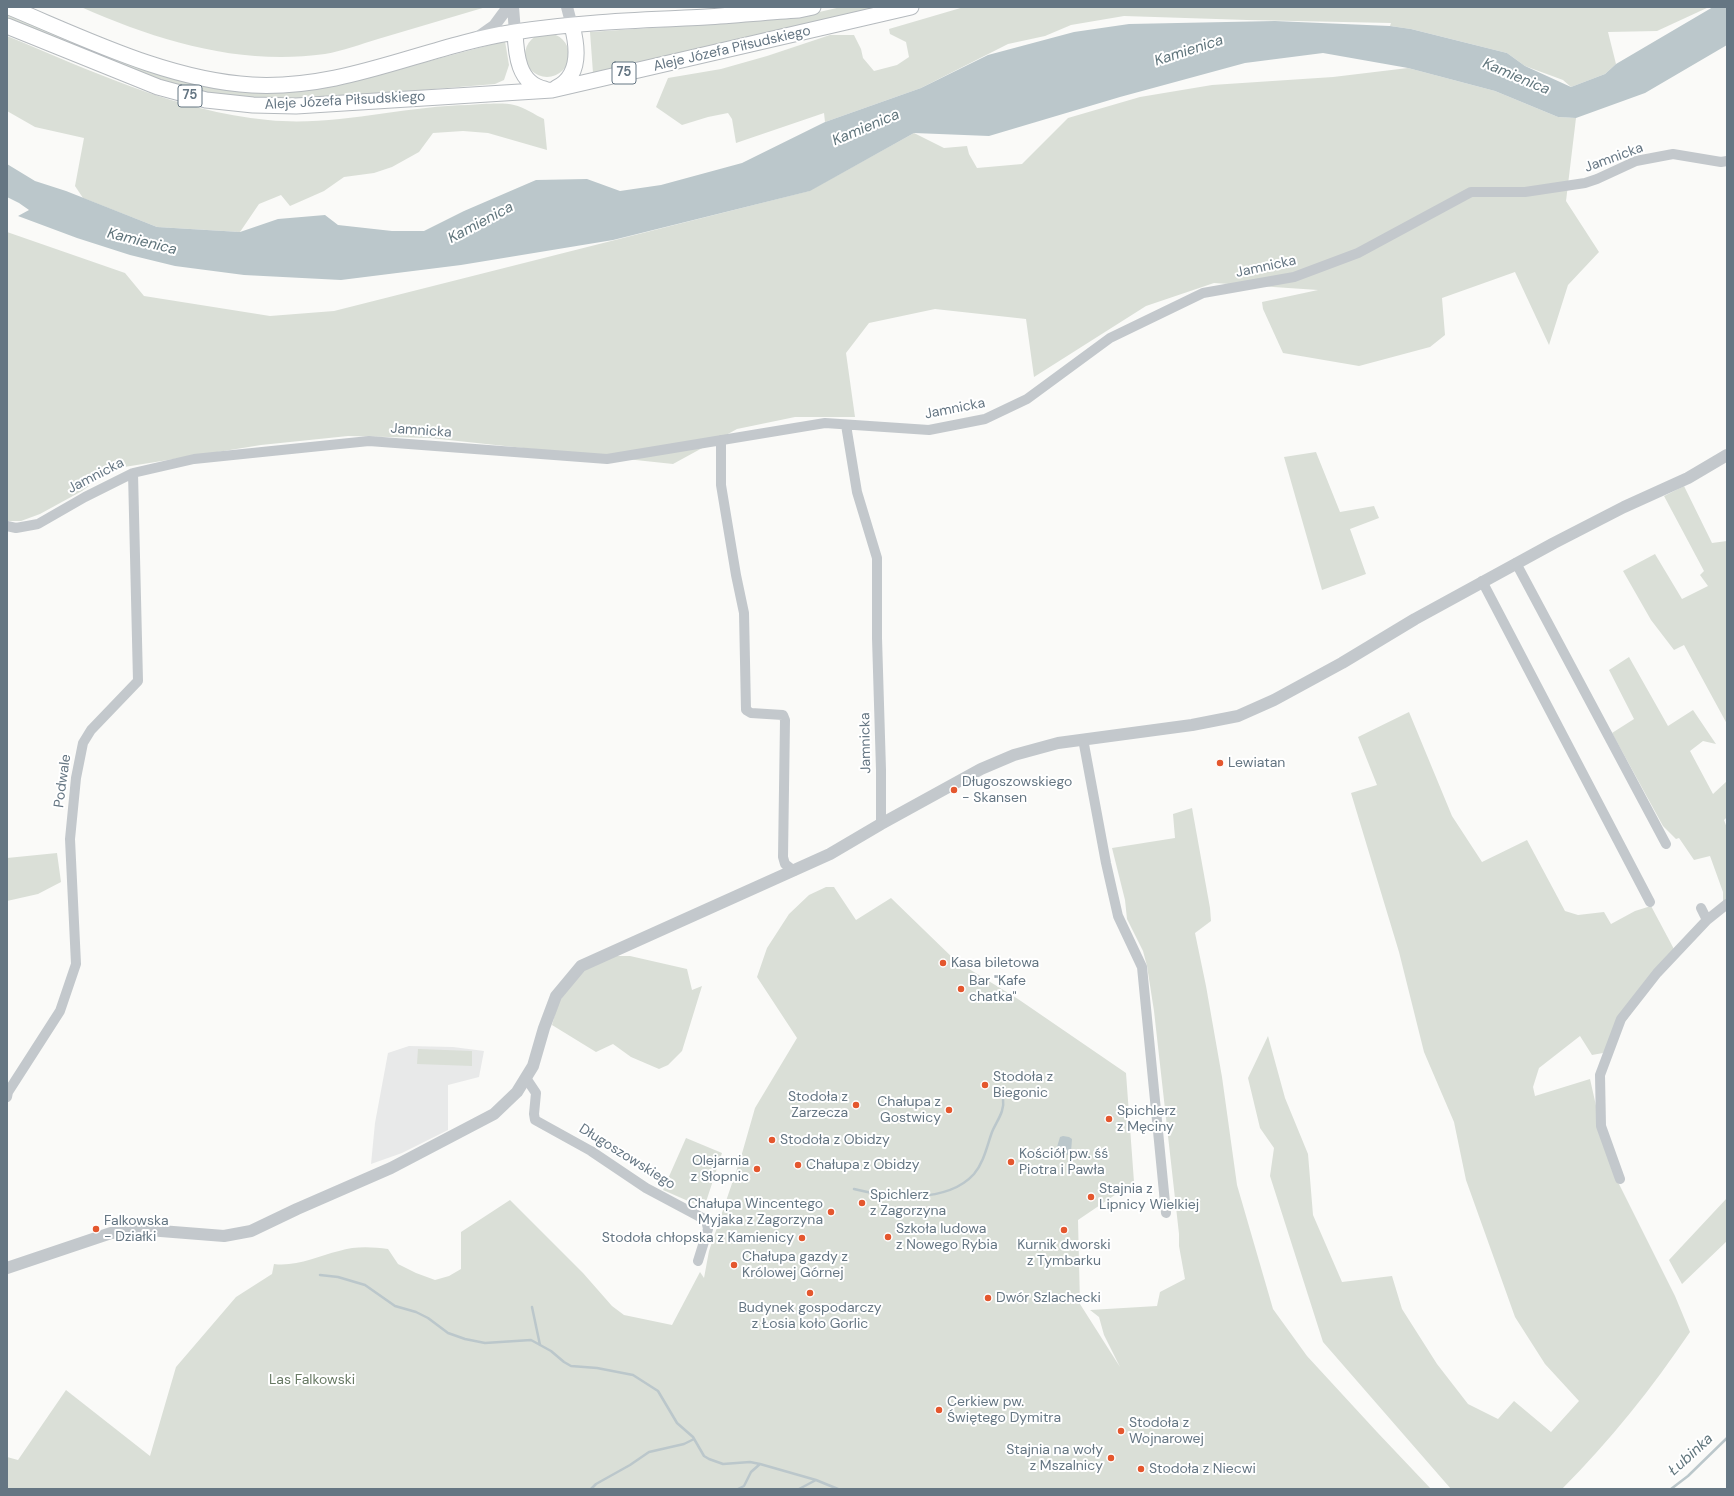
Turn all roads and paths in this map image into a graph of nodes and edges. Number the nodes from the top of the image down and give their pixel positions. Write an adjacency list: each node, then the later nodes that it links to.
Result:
1 (9, 7): 10 (main road, Aleje Józefa Piłsudskiego / 75)
2 (508, 7): 10 (street)
3 (513, 7): 9 (street)
4 (567, 7): 8 (street)
5 (813, 7): 8 (main road, Aleje Józefa Piłsudskiego / 75)
6 (911, 7): 11 (main road, Aleje Józefa Piłsudskiego / 75)
7 (7, 26): 11 (main road, Aleje Józefa Piłsudskiego / 75)
8 (572, 26): 9 (main road, Aleje Józefa Piłsudskiego / 75); 11 (main road)
9 (515, 32): 10 (main road, Aleje Józefa Piłsudskiego / 75); 11 (main road)
10 (472, 41)
11 (552, 90)
12 (1727, 161): 13 (street, Jamnicka)
13 (846, 425): 14 (street, Jamnicka); 21 (street, Jamnicka)
14 (721, 440): 16 (street, Jamnicka); 23 (street)
15 (1727, 455): 18 (street)
16 (133, 473): 17 (street, Jamnicka); 29 (street, Podwale)
17 (7, 526)
18 (1516, 563): 19 (street); 22 (street)
19 (1482, 581): 20 (street); 24 (street)
20 (1083, 739): 21 (street); 31 (street)
21 (880, 824): 23 (street)
22 (1666, 844)
23 (794, 871): 28 (street)
24 (1650, 902)
25 (1727, 904): 27 (street)
26 (1701, 908): 27 (street)
27 (1707, 920): 30 (street)
28 (526, 1078): 32 (street, Długoszowskiego); 33 (street)
29 (7, 1097)
30 (1620, 1179)
31 (1166, 1213)
32 (698, 1261)
33 (7, 1268)

